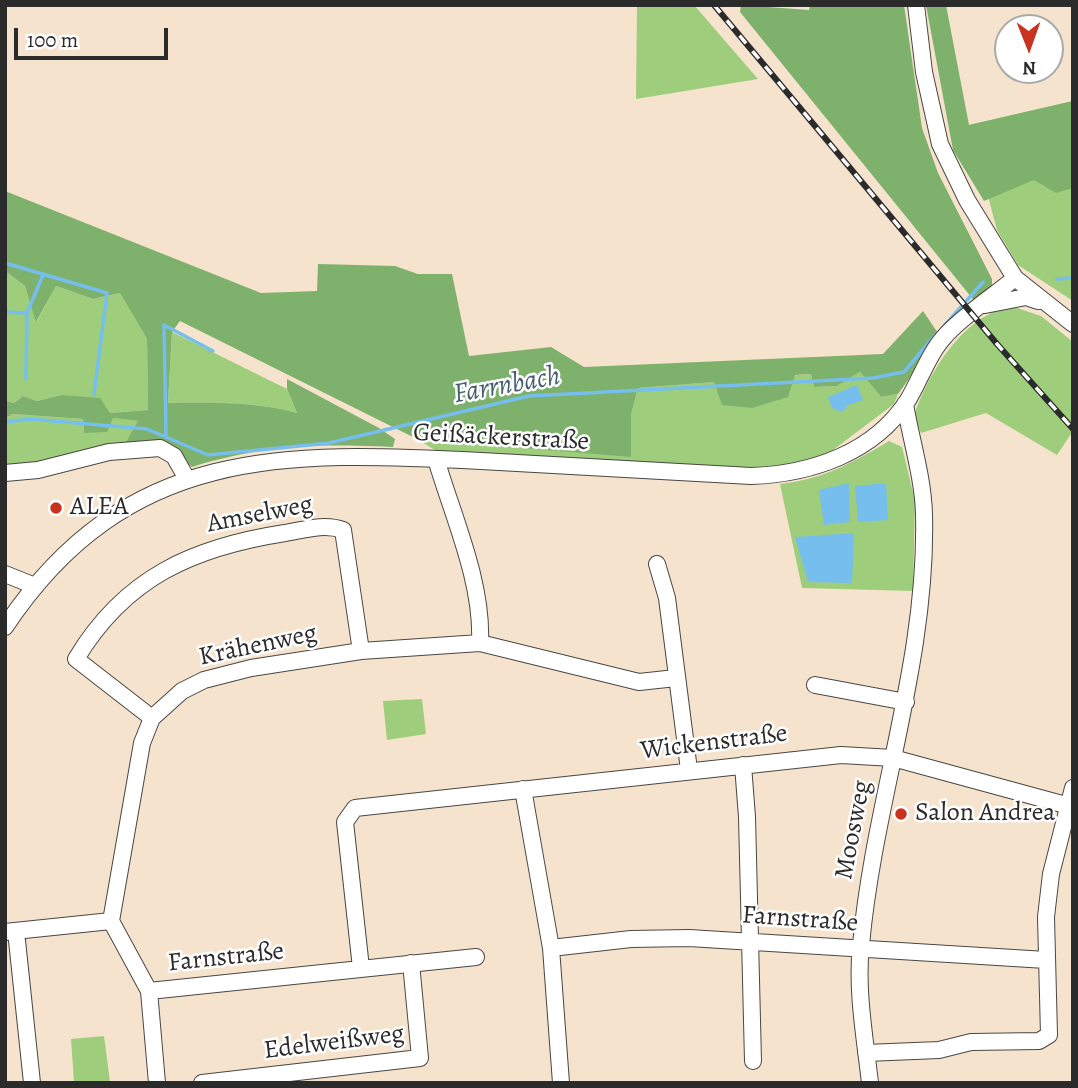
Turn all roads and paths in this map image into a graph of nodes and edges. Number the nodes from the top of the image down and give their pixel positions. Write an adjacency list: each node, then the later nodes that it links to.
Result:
1 (916, 5): 2 (street)
2 (1015, 278): 3 (street); 4 (street, Geißäckerstraße)
3 (1044, 303): 4 (street, Geißäckerstraße); 5 (street)
4 (982, 305): 6 (street, Geißäckerstraße)
5 (1073, 324)
6 (905, 404): 7 (street, Geißäckerstraße); 8 (street, Moosweg)
7 (889, 424): 8 (street); 9 (street, Geißäckerstraße)
8 (912, 447): 20 (street, Moosweg)
9 (436, 459): 11 (street, Geißäckerstraße); 16 (street)
10 (5, 473): 11 (street)
11 (187, 479): 14 (street, Geißäckerstraße)
12 (657, 564): 18 (street)
13 (5, 574): 14 (street)
14 (35, 586): 15 (street, Geißäckerstraße)
15 (5, 627)
16 (480, 643): 17 (street, Krähenweg); 18 (street, Krähenweg)
17 (361, 651): 21 (street, Krähenweg); 21 (street, Amselweg)
18 (676, 678): 24 (street)
19 (815, 685): 20 (street)
20 (906, 702): 22 (street, Moosweg)
21 (152, 718): 28 (street, Krähenweg)
22 (893, 758): 23 (street, Wickenstraße); 27 (street, Wickenstraße); 32 (street, Moosweg)
23 (743, 765): 24 (street, Wickenstraße); 30 (street)
24 (689, 771): 26 (street, Wickenstraße)
25 (1073, 788): 27 (street)
26 (523, 789): 31 (street); 36 (street, Wickenstraße)
27 (1070, 807): 34 (street)
28 (111, 921): 29 (street); 37 (street)
29 (10, 932): 40 (street)
30 (750, 941): 31 (street, Farnstraße); 32 (street, Farnstraße); 39 (street)
31 (551, 948): 43 (street)
32 (860, 948): 34 (street, Farnstraße); 38 (street, Moosweg)
33 (476, 957): 35 (street, Farnstraße)
34 (1046, 960): 38 (street)
35 (411, 963): 36 (street, Farnstraße); 42 (street, Edelweißweg)
36 (361, 968): 37 (street, Farnstraße)
37 (149, 991): 41 (street)
38 (866, 1053): 44 (street, Moosweg)
39 (752, 1061)
40 (32, 1083)
41 (157, 1083)
42 (202, 1083)
43 (561, 1083)
44 (870, 1083)

